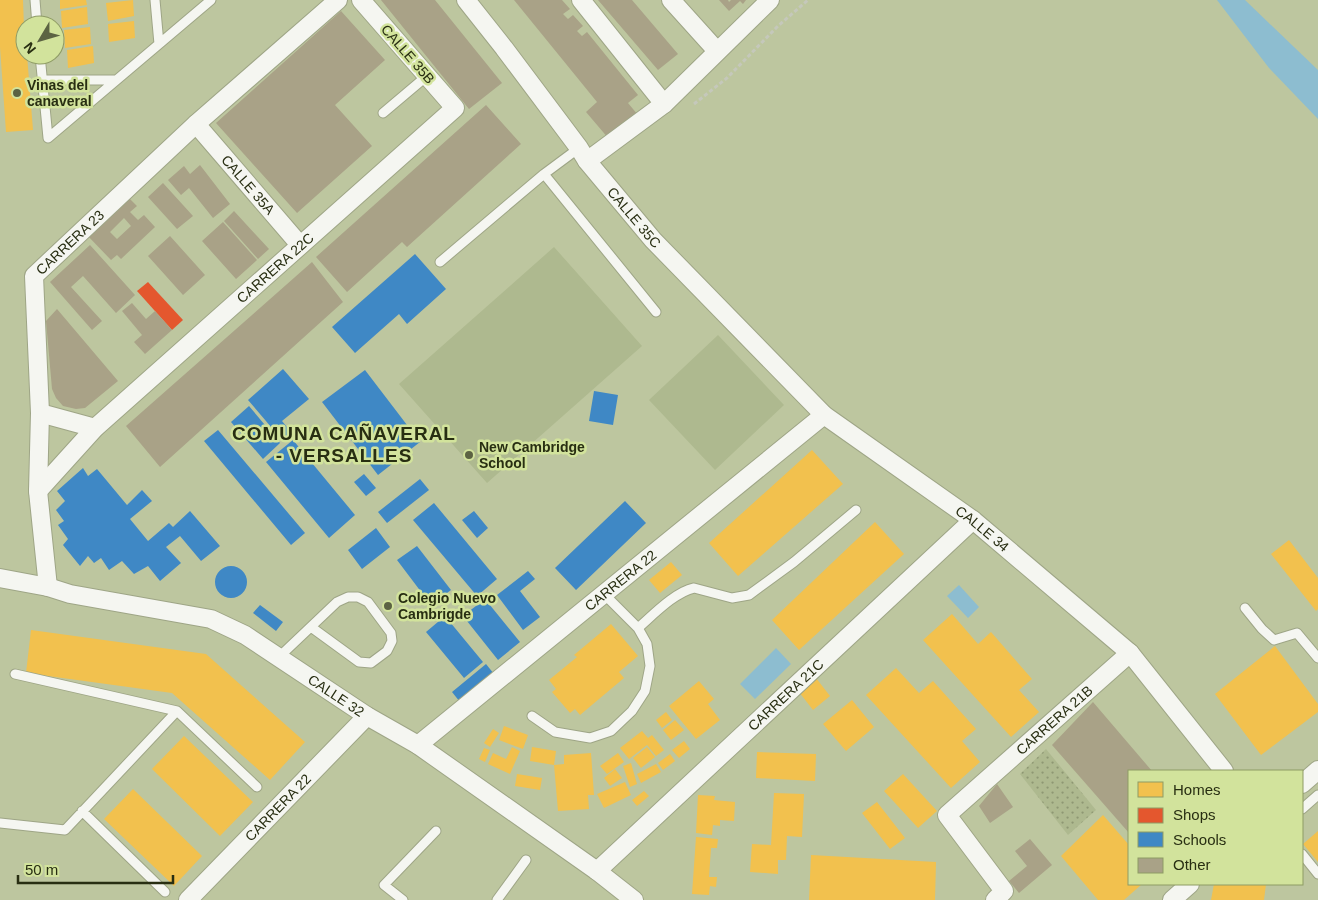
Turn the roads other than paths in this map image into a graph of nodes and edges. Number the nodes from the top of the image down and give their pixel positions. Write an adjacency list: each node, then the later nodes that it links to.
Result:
1 (35, 0): 10 (lane)
2 (155, 0): 11 (lane)
3 (210, 0): 11 (lane)
4 (338, 0): 20 (street, CARRERA 23)
5 (361, 0): 14 (street, CALLE 35B)
6 (466, 0): 21 (street, CALLE 35C)
7 (581, 0): 17 (street)
8 (671, 0): 12 (street)
9 (770, 0): 12 (street)
10 (36, 15)
11 (159, 44): 16 (lane)
12 (717, 51): 17 (street)
13 (41, 65): 15 (lane)
14 (428, 75): 18 (street, CALLE 35B); 19 (lane)
15 (42, 80): 16 (lane); 16 (lane)
16 (116, 80)
17 (664, 104): 21 (street)
18 (455, 108): 23 (street, CARRERA 22C)
19 (383, 113)
20 (196, 124): 23 (street, CALLE 35A); 26 (street, CARRERA 23)
21 (583, 154): 22 (lane); 27 (street, CALLE 35C)
22 (544, 174): 24 (lane); 25 (lane)
23 (300, 246): 28 (street, CARRERA 22C)
24 (440, 262)
25 (656, 312)
26 (40, 413): 28 (street); 29 (street, CARRERA 23)
27 (824, 415): 31 (street, CALLE 34); 34 (street, CARRERA 22)
28 (95, 428): 29 (street, CARRERA 22C)
29 (38, 492): 33 (street, CARRERA 23)
30 (856, 510): 37 (lane)
31 (973, 520): 38 (street, CALLE 34); 57 (street, CARRERA 21C)
32 (0, 578): 33 (street, CALLE 32)
33 (48, 587): 39 (street, CALLE 32)
34 (604, 594): 37 (lane); 45 (street, CARRERA 22)
35 (1245, 608): 40 (lane)
36 (311, 627): 36 (lane); 39 (lane)
37 (638, 628): 44 (lane)
38 (1130, 653): 46 (street); 65 (street, CARRERA 21B)
39 (279, 656): 43 (street, CALLE 32)
40 (1318, 658)
41 (15, 674): 42 (lane)
42 (178, 711): 49 (lane); 52 (lane)
43 (367, 716): 45 (street, CALLE 32); 61 (street, CARRERA 22)
44 (532, 716)
45 (418, 746): 57 (street, CALLE 32)
46 (1223, 770)
47 (1318, 770): 48 (street)
48 (1303, 783)
49 (257, 787)
50 (1318, 795): 51 (lane)
51 (1303, 808)
52 (82, 812): 53 (lane); 60 (lane)
53 (0, 823)
54 (436, 830): 62 (lane)
55 (1303, 855): 58 (lane)
56 (526, 860): 63 (lane)
57 (597, 870): 64 (street, CALLE 32)
58 (1318, 874)
59 (1189, 885): 66 (street)
60 (164, 892)
61 (188, 900)
62 (404, 900)
63 (497, 900)
64 (634, 900)
65 (995, 900)
66 (1172, 900)

